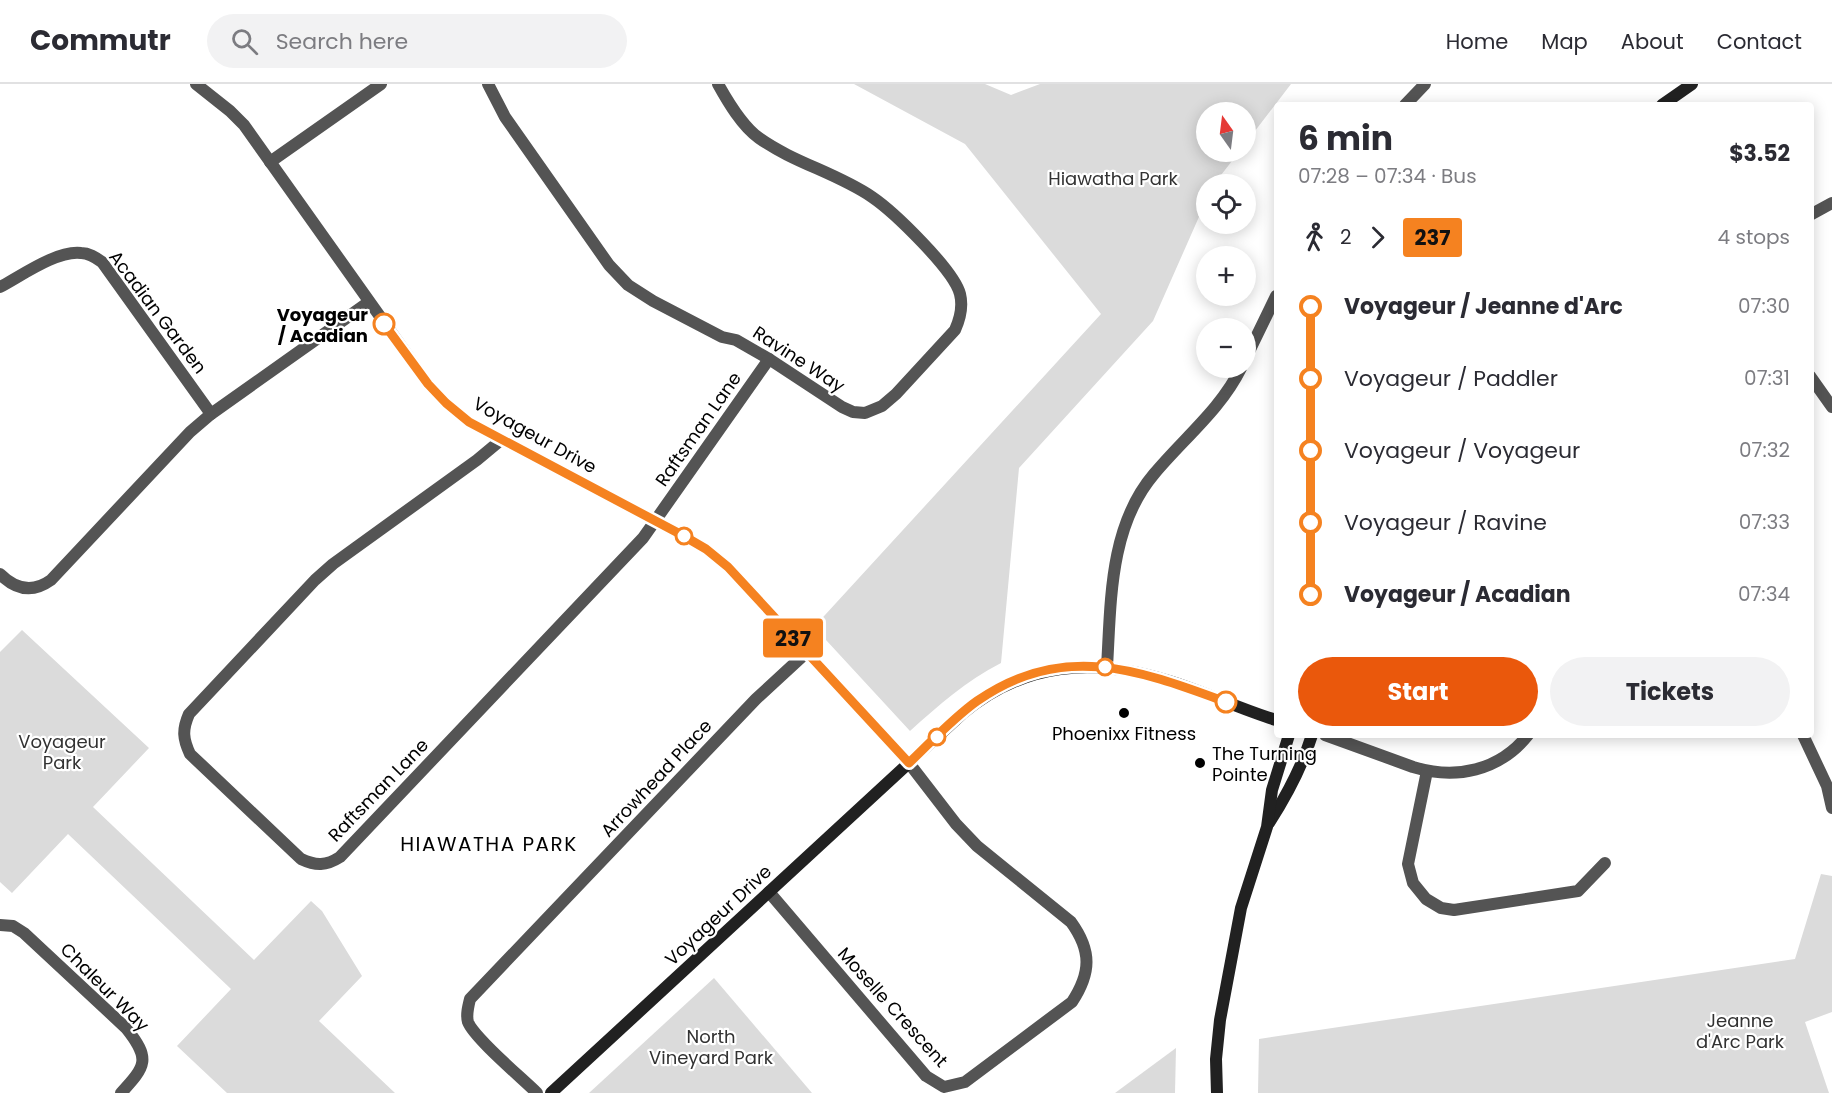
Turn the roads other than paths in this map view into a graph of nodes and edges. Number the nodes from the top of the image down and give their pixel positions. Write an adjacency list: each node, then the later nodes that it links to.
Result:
1 (196, 84): 9 (street, Voyageur Drive)
2 (381, 84): 9 (street)
3 (488, 84): 16 (street, Ravine Way)
4 (718, 84): 16 (street, Ravine Way)
5 (1425, 84): 7 (street)
6 (1692, 84): 8 (street)
7 (1408, 102)
8 (1666, 102)
9 (270, 162): 14 (street, Voyageur Drive)
10 (1832, 203): 11 (street)
11 (1814, 213)
12 (0, 287): 20 (street, Acadian Garden)
13 (1274, 300): 15 (street)
14 (369, 302): 20 (street); 21 (street, Voyageur Drive)
15 (1256, 337)
16 (770, 359): 22 (street, Raftsman Lane)
17 (1236, 378): 25 (street)
18 (1814, 382): 19 (street)
19 (1832, 407)
20 (211, 414): 23 (street)
21 (501, 440): 22 (street, Voyageur Drive); 22 (street, Raftsman Lane)
22 (656, 520): 24 (street, Voyageur Drive)
23 (0, 574)
24 (807, 652): 32 (street, Voyageur Drive); 40 (street, Arrowhead Place)
25 (1107, 667): 26 (street, Voyageur Drive); 32 (street, Voyageur Drive)
26 (1274, 719)
27 (1288, 738): 35 (street)
28 (1311, 738): 35 (street)
29 (1334, 738): 33 (street)
30 (1526, 738): 33 (street)
31 (1804, 738): 34 (street)
32 (909, 763): 37 (street, Voyageur Drive); 37 (street, Moselle Crescent)
33 (1427, 771): 36 (street)
34 (1832, 808)
35 (1267, 827): 42 (street)
36 (1605, 863)
37 (769, 892): 41 (street, Voyageur Drive)
38 (0, 925): 39 (street, Chaleur Way)
39 (121, 1093)
40 (537, 1093)
41 (551, 1093)
42 (1217, 1093)

